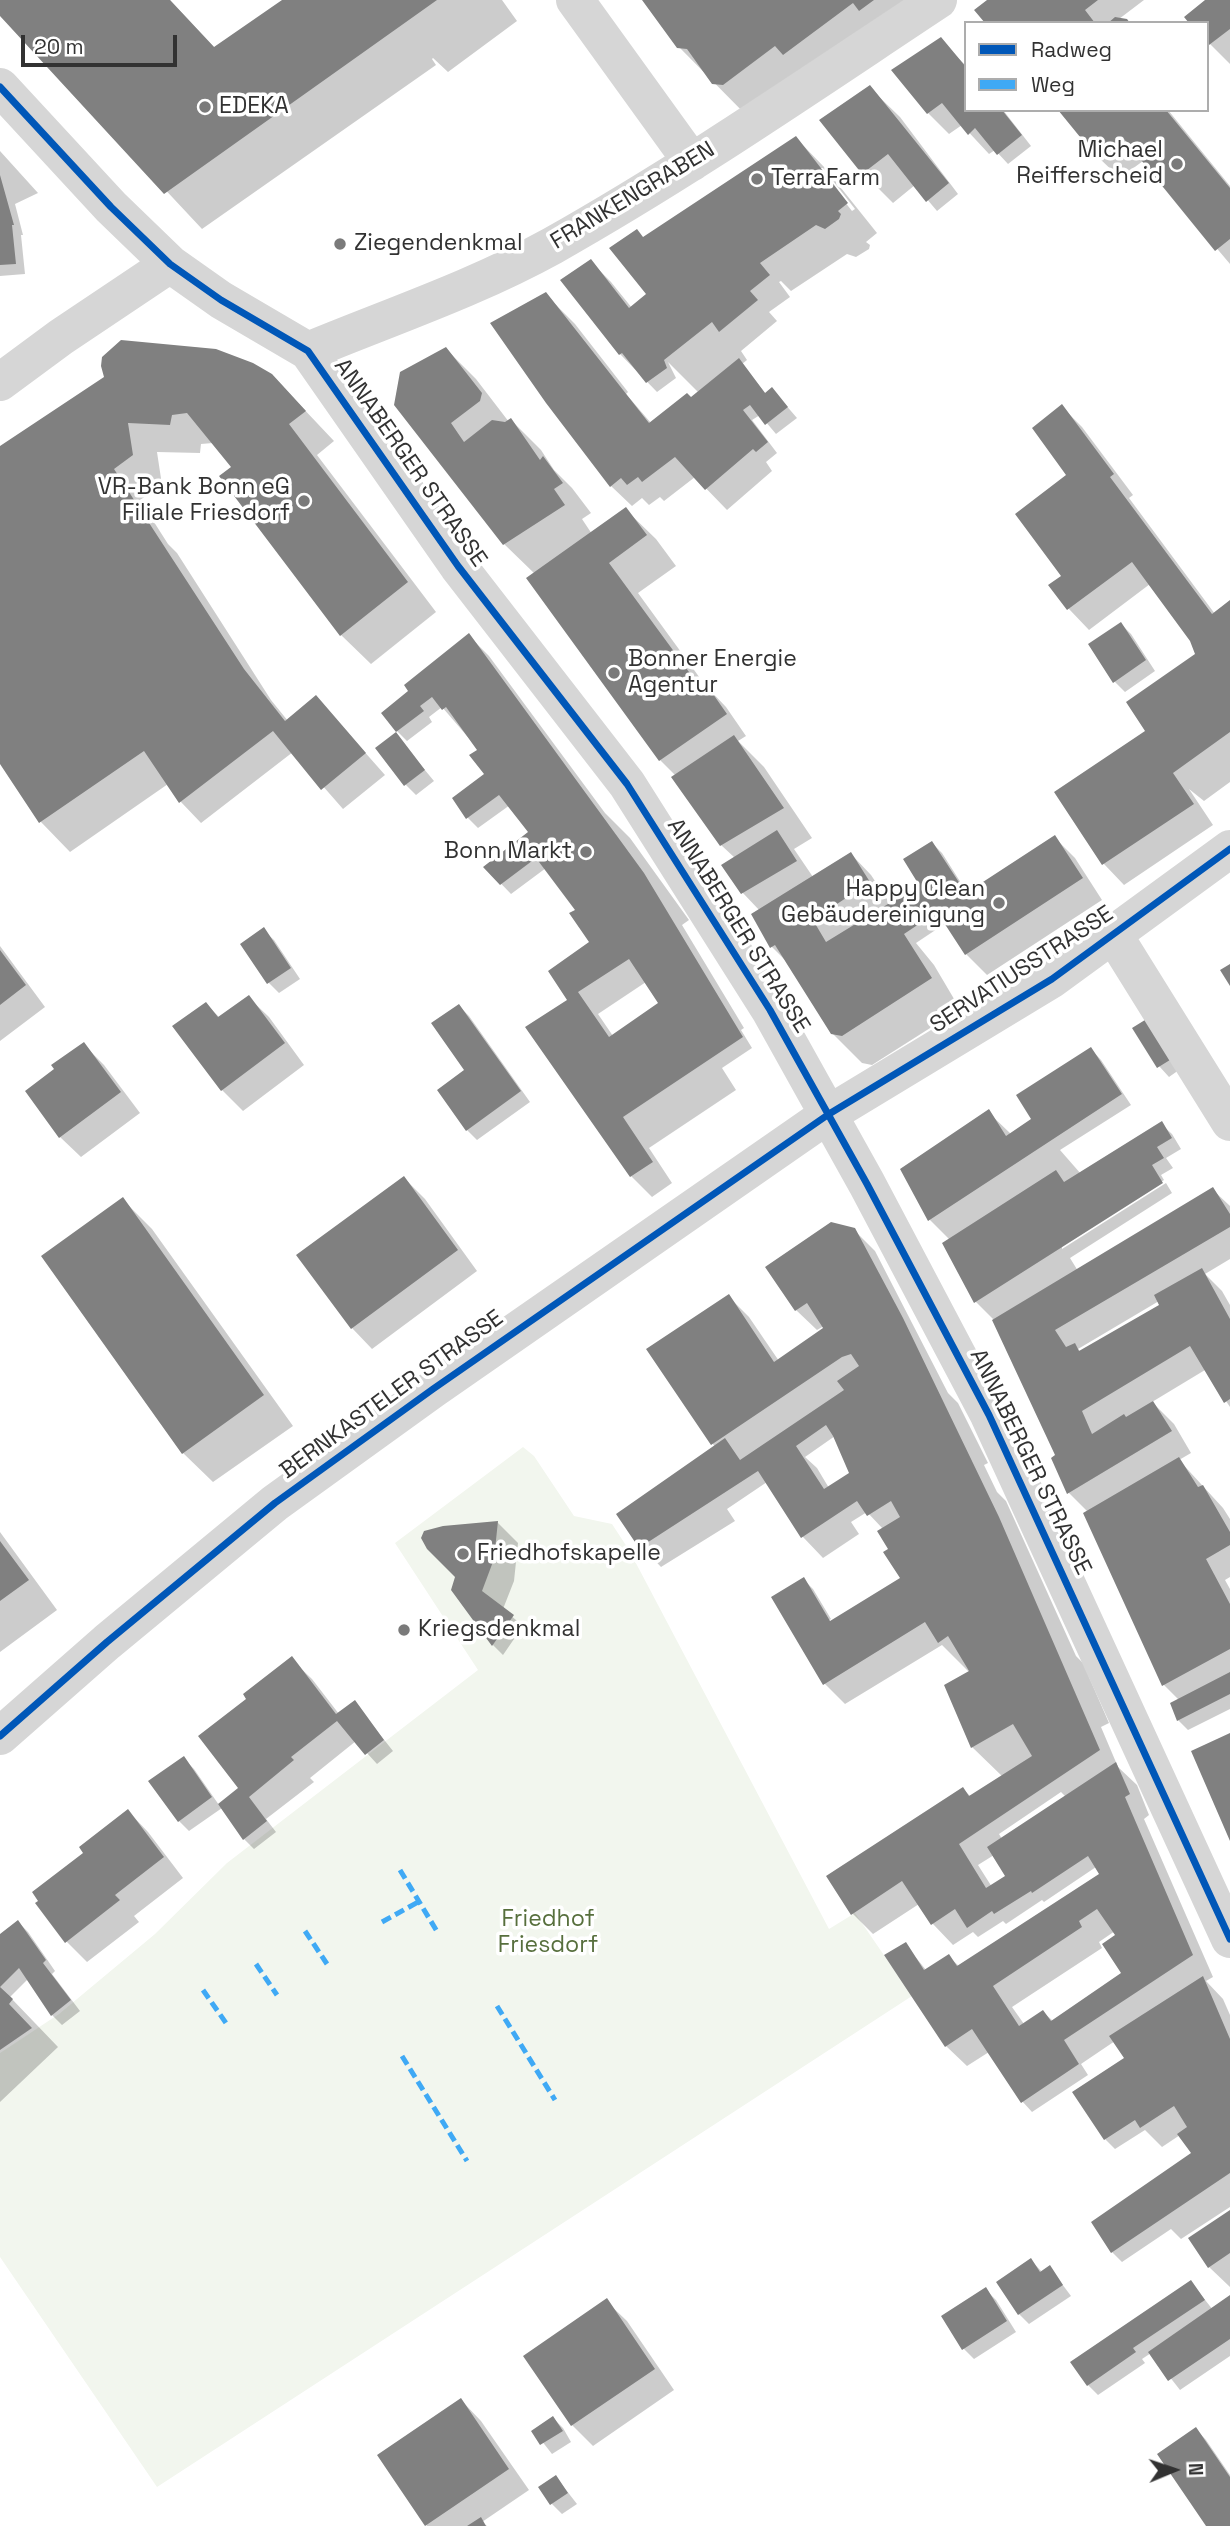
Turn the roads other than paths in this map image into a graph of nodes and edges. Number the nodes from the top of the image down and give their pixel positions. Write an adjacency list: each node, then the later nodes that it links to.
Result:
1 (575, 0): 4 (street)
2 (938, 0): 4 (street, FRANKENGRABEN)
3 (0, 87): 5 (street, ANNABERGER STRASSE)
4 (692, 162): 6 (street, FRANKENGRABEN)
5 (170, 264): 6 (street, ANNABERGER STRASSE); 7 (street)
6 (308, 351): 10 (street, ANNABERGER STRASSE)
7 (0, 382)
8 (1230, 849): 9 (street, SERVATIUSSTRASSE)
9 (1114, 934): 10 (street, SERVATIUSSTRASSE); 11 (street)
10 (829, 1114): 12 (street, BERNKASTELER STRASSE); 13 (street, ANNABERGER STRASSE)
11 (1230, 1122)
12 (0, 1736)
13 (1230, 1939)

